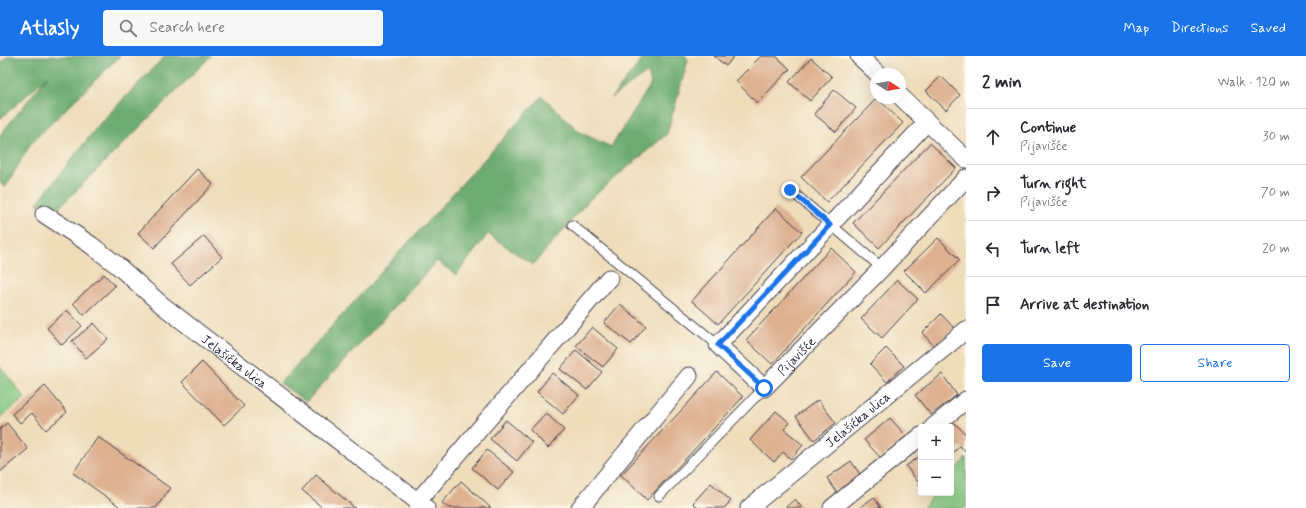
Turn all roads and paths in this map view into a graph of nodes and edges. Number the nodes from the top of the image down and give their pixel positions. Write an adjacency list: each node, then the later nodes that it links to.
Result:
1 (859, 56): 2 (street)
2 (872, 68)
3 (906, 102): 4 (street)
4 (927, 122): 5 (street); 10 (street)
5 (966, 159)
6 (966, 178): 11 (street, Pijavišće)
7 (790, 190): 10 (lane)
8 (44, 214): 21 (street, Jelašićka ulica)
9 (572, 225): 14 (lane)
10 (830, 225): 11 (lane); 14 (street)
11 (882, 268): 16 (street, Pijavišće)
12 (609, 278): 21 (street)
13 (966, 330): 23 (street, Jelašićka ulica)
14 (718, 345): 16 (street)
15 (689, 376): 22 (street)
16 (764, 388): 20 (lane)
17 (966, 400): 18 (street)
18 (937, 424)
19 (918, 438): 24 (street)
20 (659, 496)
21 (422, 505)
22 (580, 508)
23 (749, 508)
24 (832, 508)

